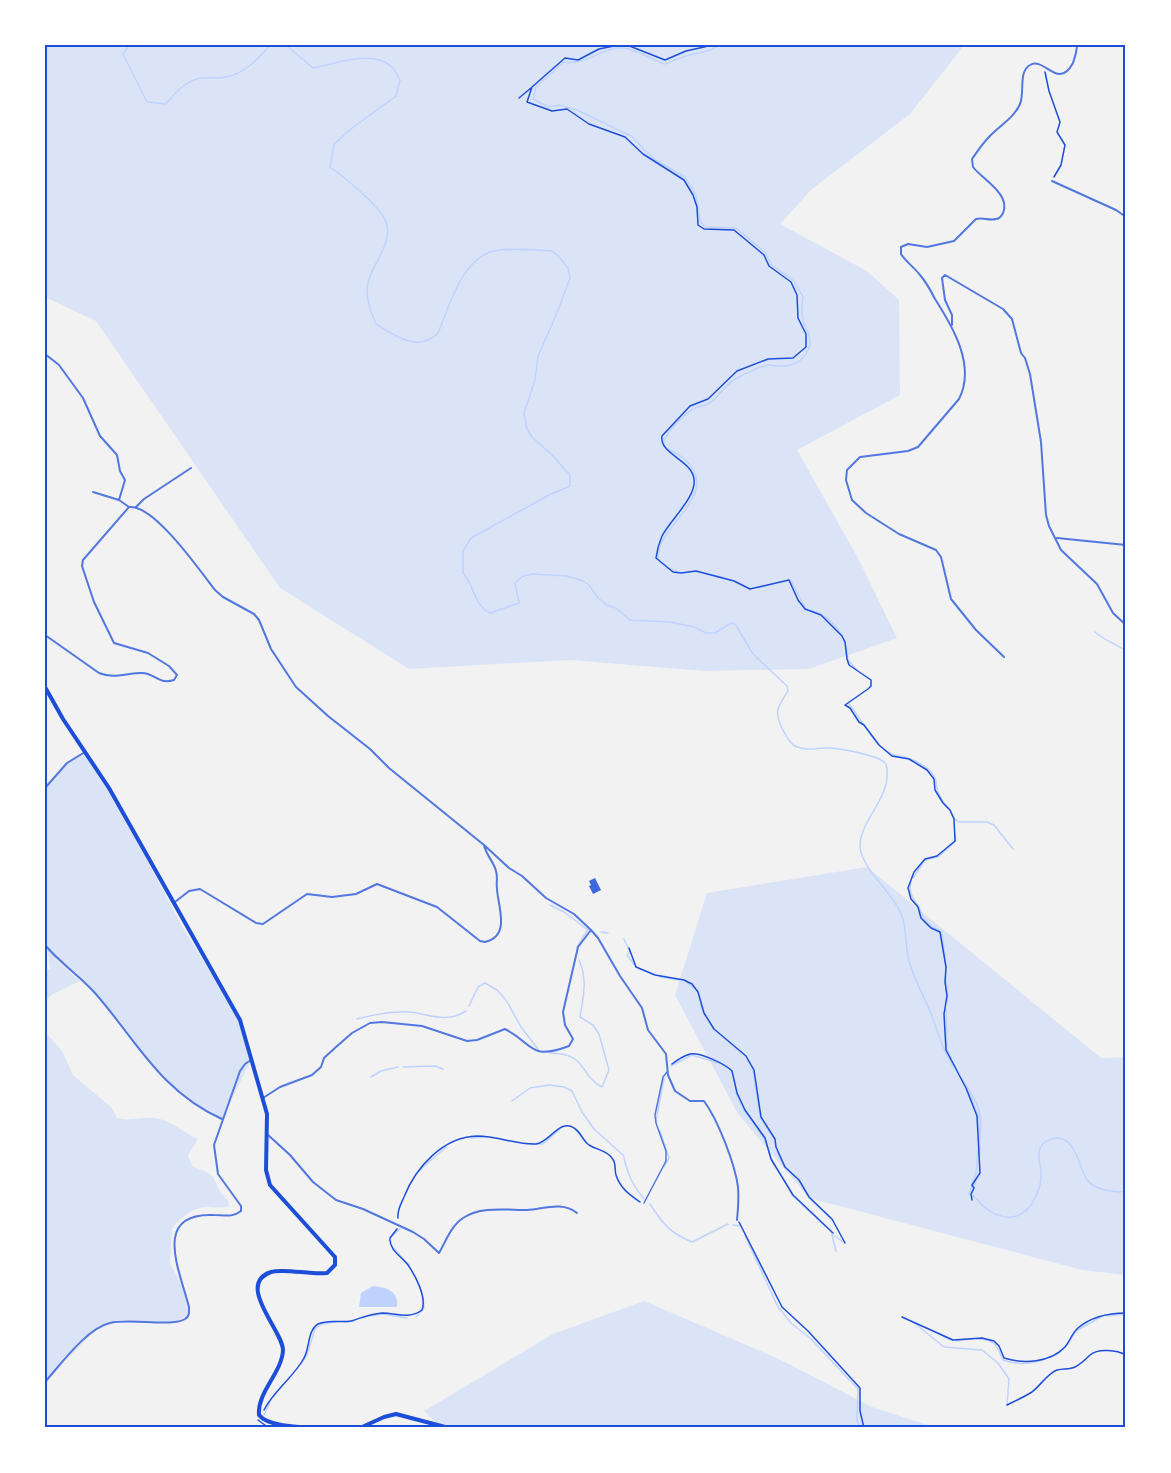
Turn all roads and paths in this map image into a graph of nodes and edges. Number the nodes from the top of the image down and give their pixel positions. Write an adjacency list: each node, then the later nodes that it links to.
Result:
1 (619, 45): 6 (path)
2 (627, 45): 3 (path)
3 (713, 45)
4 (1077, 45): 5 (street)
5 (1043, 65): 8 (path); 10 (street)
6 (532, 87): 7 (path); 35 (path)
7 (519, 98)
8 (1052, 181): 9 (street)
9 (1126, 217)
10 (952, 326): 17 (street); 21 (street)
11 (45, 354): 14 (street)
12 (191, 468): 16 (street)
13 (93, 492): 14 (street)
14 (119, 500): 15 (street)
15 (129, 507): 16 (street); 20 (street)
16 (136, 507): 25 (street)
17 (1057, 538): 18 (street); 19 (street)
18 (1126, 545)
19 (1126, 625)
20 (45, 635)
21 (1004, 657)
22 (45, 687): 23 (main road)
23 (85, 751): 24 (street); 26 (main road)
24 (45, 788)
25 (484, 845): 26 (street); 27 (street)
26 (175, 902): 30 (main road)
27 (591, 930): 31 (street); 32 (street)
28 (45, 945): 33 (street)
29 (629, 948): 42 (path)
30 (251, 1060): 32 (main road); 33 (street)
31 (667, 1071): 36 (lane); 39 (street); 41 (path)
32 (263, 1098): 34 (main road)
33 (222, 1119): 46 (street)
34 (267, 1134): 40 (street); 48 (main road)
35 (972, 1200)
36 (644, 1203): 38 (path)
37 (577, 1213): 40 (street)
38 (398, 1218)
39 (738, 1220): 53 (path)
40 (398, 1226): 48 (path)
41 (833, 1233)
42 (845, 1242)
43 (1126, 1314): 44 (path)
44 (902, 1317)
45 (1126, 1355): 47 (path)
46 (45, 1382)
47 (1007, 1405)
48 (259, 1419): 49 (path); 50 (main road)
49 (269, 1428)
50 (317, 1428)
51 (360, 1428): 52 (main road)
52 (448, 1428)
53 (864, 1428)

